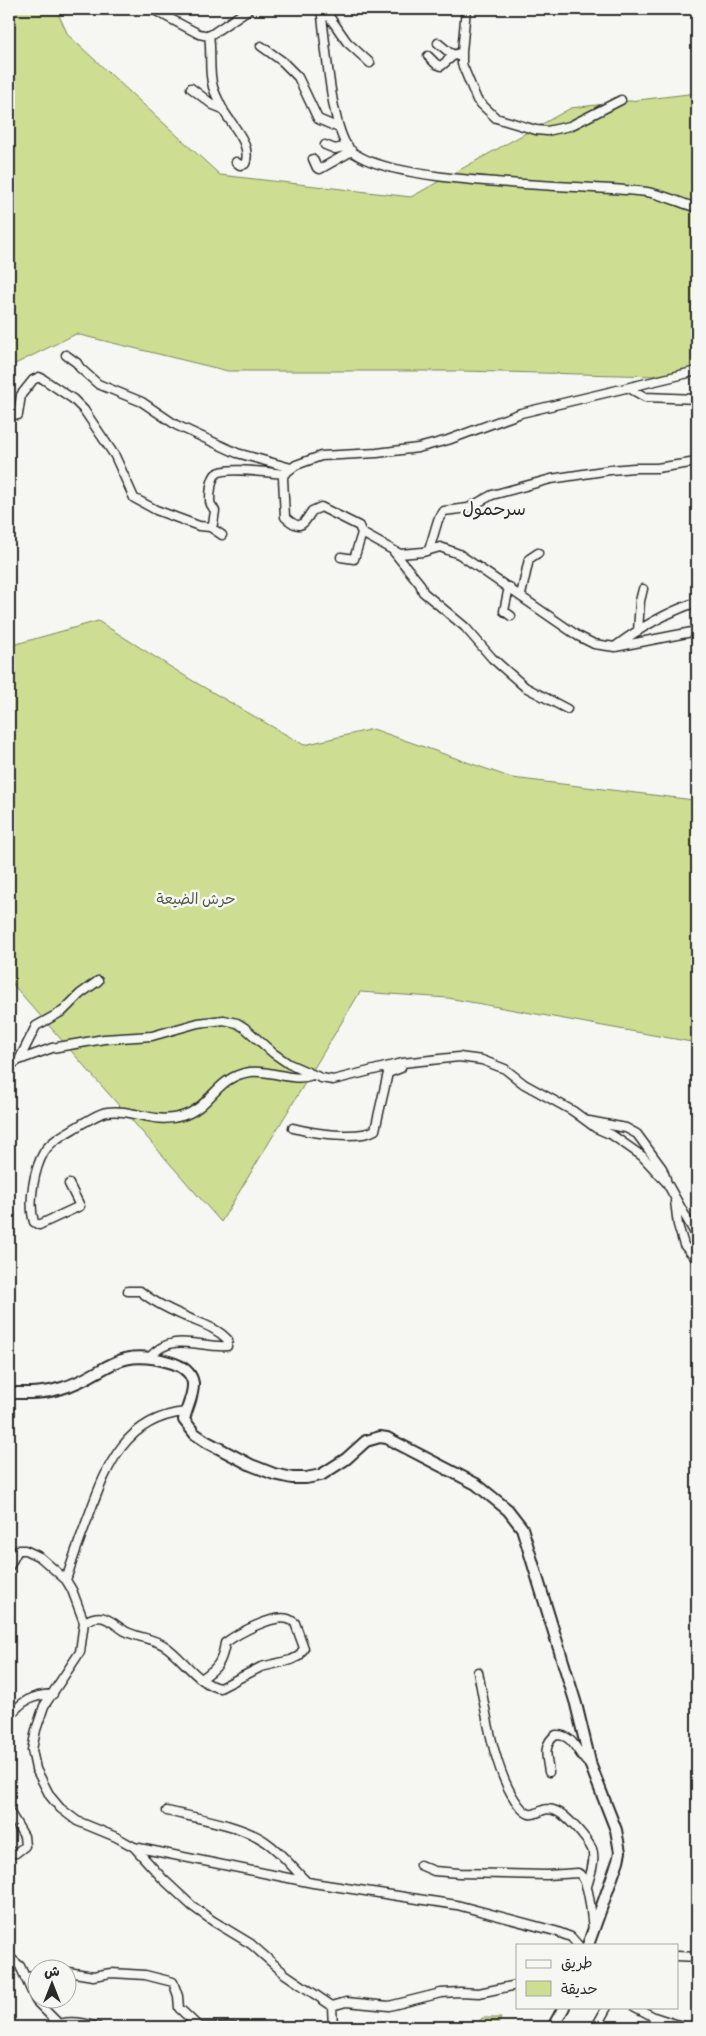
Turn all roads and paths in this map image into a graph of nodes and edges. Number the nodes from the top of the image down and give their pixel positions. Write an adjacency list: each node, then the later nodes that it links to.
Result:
1 (249, 9): 5 (street)
2 (323, 9): 10 (street); 14 (street)
3 (466, 9): 8 (street)
4 (154, 10): 5 (street)
5 (208, 36): 13 (street)
6 (438, 43): 8 (street)
7 (261, 46): 14 (street)
8 (459, 55): 9 (street); 12 (street)
9 (428, 56)
10 (370, 63)
11 (191, 88): 13 (street)
12 (621, 100)
13 (223, 109): 18 (street)
14 (339, 128): 16 (street)
15 (325, 145): 16 (street)
16 (350, 148): 17 (street); 19 (street)
17 (312, 159)
18 (236, 162)
19 (697, 208)
20 (66, 355): 26 (street)
21 (697, 371): 22 (street)
22 (629, 388): 23 (street); 26 (street)
23 (697, 399)
24 (18, 415): 28 (street)
25 (697, 462): 31 (street)
26 (291, 468): 27 (street)
27 (284, 474): 28 (street); 29 (street)
28 (210, 527): 30 (street)
29 (362, 533): 32 (street); 34 (street)
30 (222, 535)
31 (429, 550): 32 (street); 35 (street)
32 (394, 552): 43 (street)
33 (538, 553): 37 (street)
34 (342, 557)
35 (509, 587): 37 (street); 39 (street)
36 (643, 589): 40 (street)
37 (522, 595): 42 (street)
38 (697, 602): 40 (street)
39 (511, 616)
40 (638, 630): 42 (street)
41 (697, 632): 42 (street)
42 (615, 647)
43 (567, 709)
44 (98, 981): 45 (street)
45 (20, 1060): 47 (street); 48 (street)
46 (402, 1063): 48 (street); 49 (street); 50 (street)
47 (9, 1066)
48 (313, 1075): 52 (street)
49 (586, 1121): 51 (street); 51 (street)
50 (293, 1128)
51 (667, 1183): 53 (street)
52 (69, 1184)
53 (675, 1197): 54 (street); 55 (street)
54 (697, 1237)
55 (697, 1260)
56 (128, 1291): 57 (street)
57 (150, 1357): 58 (street); 59 (street)
58 (9, 1393)
59 (185, 1412): 61 (street); 67 (street)
60 (9, 1567): 61 (street)
61 (66, 1580): 62 (street)
62 (84, 1622): 64 (street); 65 (street)
63 (478, 1672): 75 (street)
64 (201, 1679): 64 (street)
65 (52, 1694): 66 (street); 71 (street)
66 (9, 1718)
67 (591, 1766): 68 (street); 76 (street)
68 (549, 1772)
69 (9, 1811): 72 (street)
70 (167, 1811): 74 (street)
71 (134, 1847): 74 (street); 86 (street)
72 (9, 1851)
73 (420, 1865): 75 (street)
74 (305, 1880): 77 (street)
75 (586, 1886): 76 (street)
76 (593, 1931): 78 (street)
77 (577, 1944)
78 (588, 1944)
79 (678, 1956): 81 (street)
80 (9, 1957): 84 (street)
81 (697, 1957)
82 (78, 1974): 93 (street)
83 (28, 1977): 84 (street)
84 (25, 1978): 91 (street)
85 (516, 1985): 86 (street)
86 (332, 2006): 95 (street)
87 (563, 2008): 96 (street)
88 (606, 2008): 90 (street)
89 (637, 2008): 97 (street)
90 (597, 2025)
91 (56, 2026): 92 (street)
92 (98, 2027)
93 (196, 2027): 94 (street)
94 (234, 2027)
95 (333, 2027)
96 (553, 2027)
97 (685, 2027)

